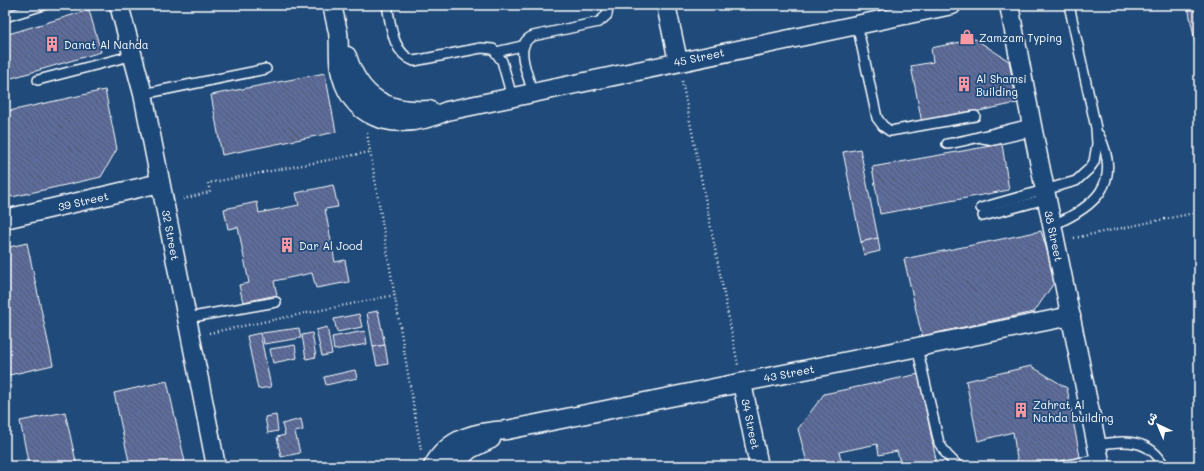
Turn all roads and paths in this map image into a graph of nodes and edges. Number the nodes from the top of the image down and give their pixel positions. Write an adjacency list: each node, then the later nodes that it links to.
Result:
1 (44, 5): 10 (lane)
2 (119, 5): 15 (street, 32 Street)
3 (332, 5): 12 (street, 45 Street)
4 (387, 5): 14 (lane)
5 (608, 5): 13 (lane)
6 (666, 5): 16 (street)
7 (952, 5): 11 (street, 45 Street)
8 (1009, 5): 25 (street, 38 Street)
9 (1069, 5): 26 (lane)
10 (5, 17)
11 (857, 24): 16 (street, 45 Street); 24 (lane)
12 (338, 33): 22 (street, 45 Street); 23 (street, 45 Street)
13 (522, 46): 14 (lane); 19 (lane)
14 (496, 52): 21 (lane)
15 (134, 55): 18 (lane); 20 (street, 32 Street)
16 (678, 61): 19 (street, 45 Street); 42 (path)
17 (266, 69): 20 (lane)
18 (38, 80)
19 (533, 92): 21 (street, 45 Street)
20 (143, 94): 29 (street, 32 Street)
21 (512, 97): 23 (street, 45 Street)
22 (363, 109): 23 (street, 45 Street); 28 (path)
23 (447, 111)
24 (975, 116)
25 (1032, 128): 27 (lane); 30 (street, 38 Street)
26 (1096, 128): 30 (lane); 35 (lane)
27 (947, 144)
28 (370, 152): 31 (path); 36 (path)
29 (160, 183): 31 (street, 32 Street); 34 (street, 39 Street)
30 (1046, 195): 32 (lane); 35 (street, 38 Street)
31 (165, 204): 39 (street, 32 Street)
32 (982, 212)
33 (1199, 212): 35 (path)
34 (5, 219)
35 (1054, 233): 38 (street, 38 Street)
36 (394, 295): 40 (path); 45 (path)
37 (276, 302): 39 (lane)
38 (1071, 316): 41 (street, 43 Street); 44 (street, 38 Street)
39 (187, 318): 40 (street, 32 Street)
40 (191, 337): 46 (street, 32 Street)
41 (917, 347): 42 (street, 43 Street); 49 (lane)
42 (742, 383): 43 (street, 43 Street); 48 (street, 34 Street)
43 (507, 430): 45 (street, 43 Street); 47 (street, 43 Street)
44 (1099, 457): 50 (lane); 51 (lane)
45 (428, 462)
46 (216, 466)
47 (451, 466)
48 (759, 466)
49 (958, 466)
50 (1063, 466)
51 (1164, 466)

